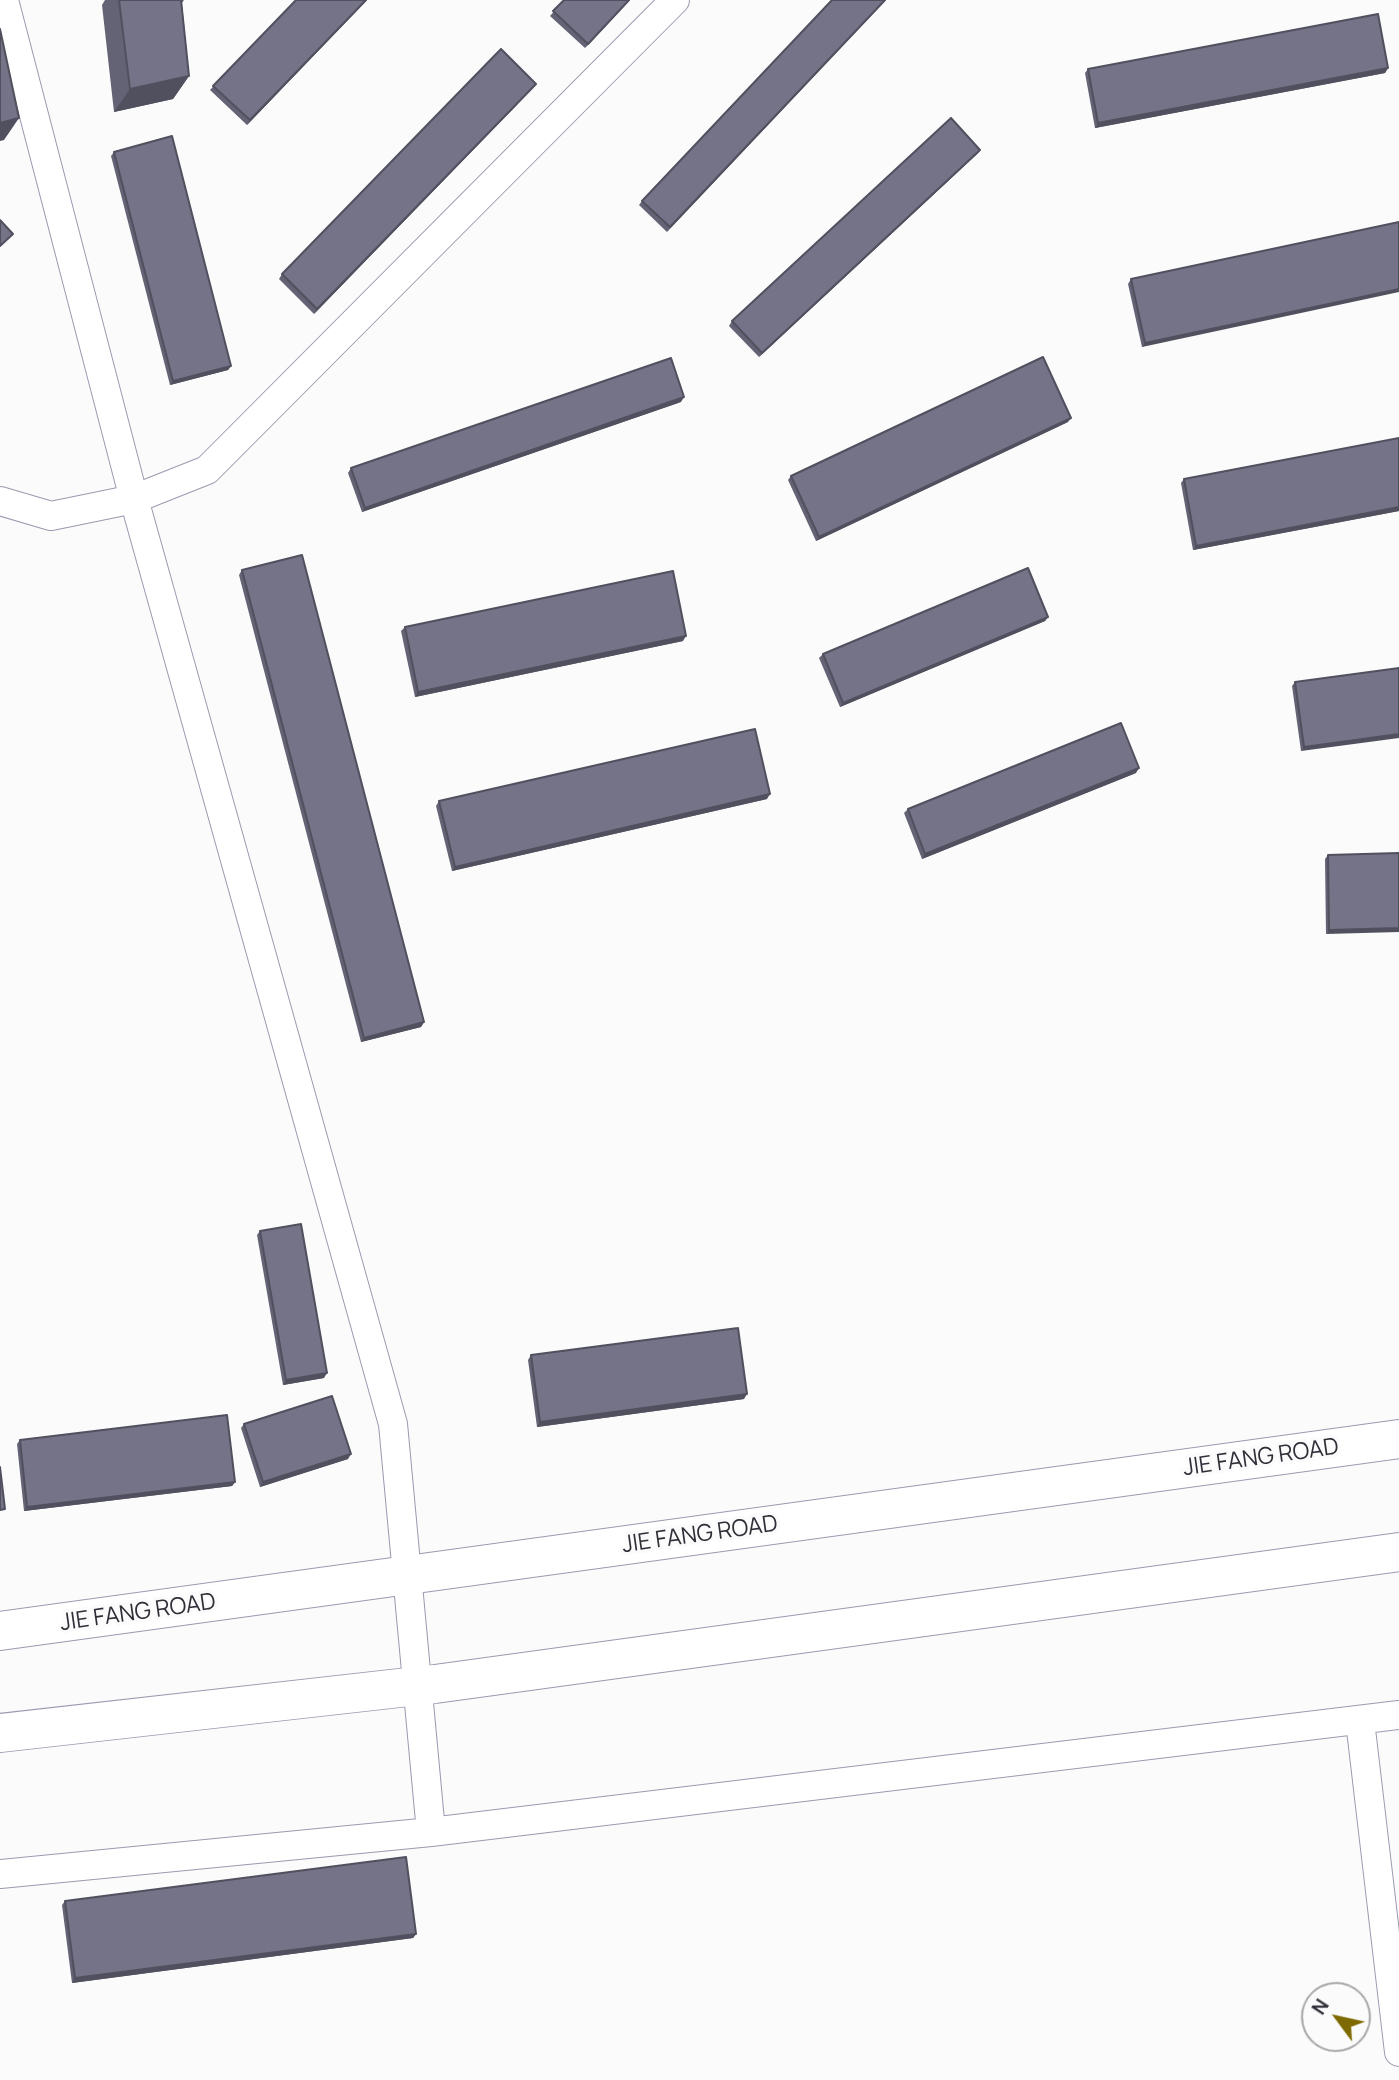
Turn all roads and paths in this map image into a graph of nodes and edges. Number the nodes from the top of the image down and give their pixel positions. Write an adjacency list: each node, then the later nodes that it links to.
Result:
1 (4, 0): 3 (street)
2 (675, 0): 3 (street)
3 (134, 499): 4 (street); 7 (street)
4 (0, 501)
5 (1399, 1439): 7 (main road, JIE FANG ROAD)
6 (1399, 1552): 9 (main road)
7 (407, 1576): 8 (main road, JIE FANG ROAD); 9 (street)
8 (0, 1631)
9 (417, 1686): 12 (main road); 13 (street)
10 (1399, 1715): 11 (street)
11 (1360, 1721): 13 (street); 15 (street)
12 (0, 1733)
13 (431, 1832): 14 (street)
14 (0, 1874)
15 (1399, 2052)

